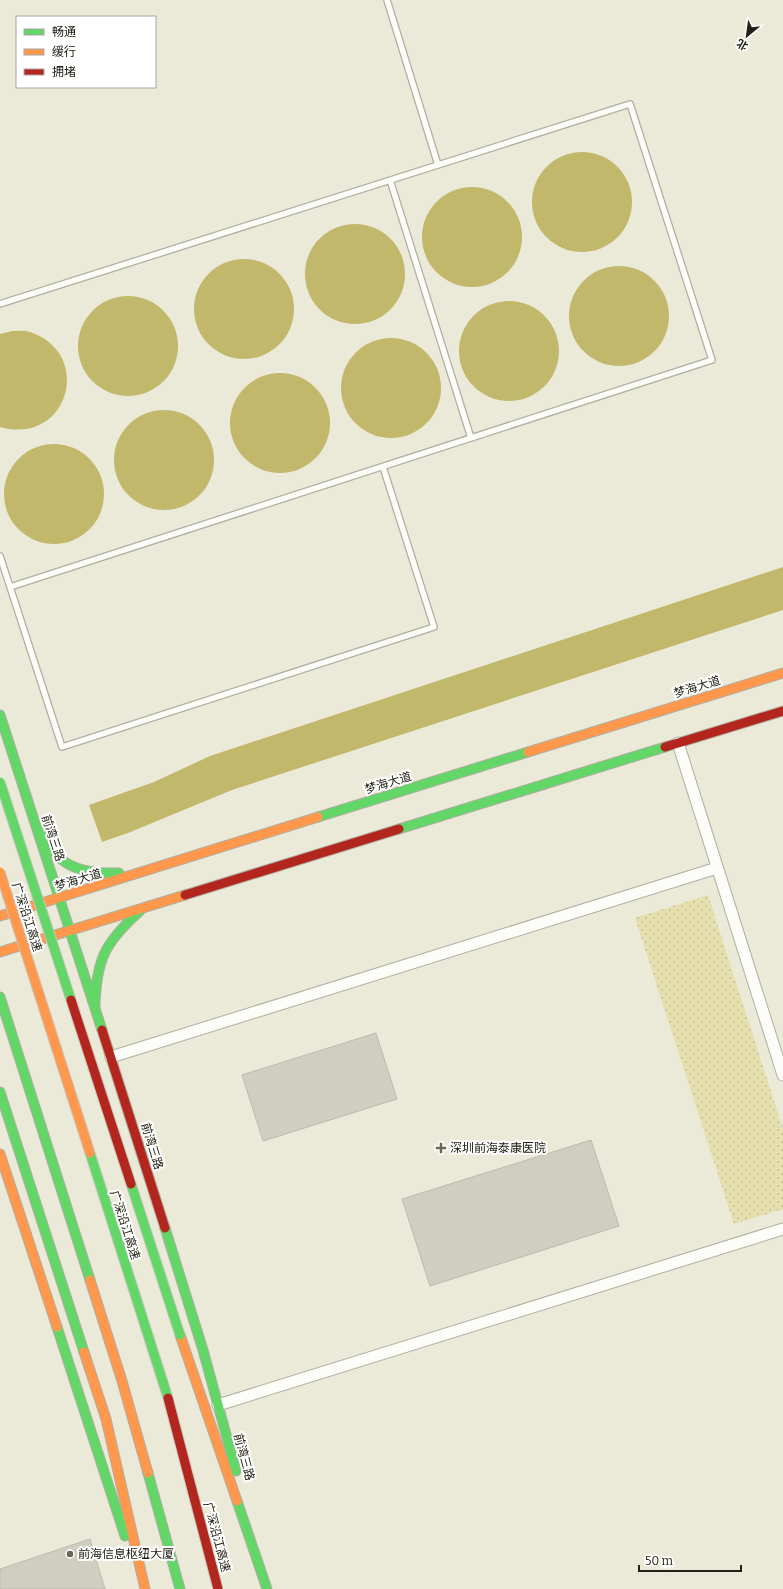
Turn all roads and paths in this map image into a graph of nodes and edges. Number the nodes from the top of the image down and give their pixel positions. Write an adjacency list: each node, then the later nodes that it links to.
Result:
1 (387, 0): 2 (lane)
2 (438, 165): 3 (lane); 5 (lane)
3 (390, 180): 4 (lane); 5 (lane)
4 (0, 304)
5 (471, 438): 6 (lane)
6 (383, 467): 8 (lane); 8 (lane)
7 (0, 556): 8 (lane)
8 (10, 587)
9 (783, 673): 17 (main road, 梦海大道)
10 (783, 711): 12 (main road)
11 (0, 715): 14 (main road, 前湾三路)
12 (678, 743): 15 (street); 19 (main road)
13 (0, 782): 35 (main road, bridge)
14 (36, 826): 17 (main road); 18 (main road, 前湾三路)
15 (717, 868): 25 (street); 26 (street)
16 (0, 872): 34 (main road, 广深沿江高速, bridge)
17 (142, 872): 18 (main road, 梦海大道)
18 (60, 898): 20 (main road, 梦海大道); 21 (main road, 前湾三路)
19 (145, 906): 21 (main road); 24 (main road)
20 (0, 916)
21 (70, 930): 22 (main road); 24 (main road, 前湾三路)
22 (0, 952)
23 (0, 997): 33 (main road)
24 (95, 1007): 25 (main road, 前湾三路)
25 (111, 1057): 30 (main road, 前湾三路)
26 (783, 1074)
27 (0, 1092): 32 (main road)
28 (0, 1154): 31 (main road)
29 (783, 1229): 30 (street)
30 (218, 1405): 35 (main road, 前湾三路)
31 (142, 1589)
32 (145, 1589)
33 (180, 1589)
34 (218, 1589)
35 (267, 1589)

